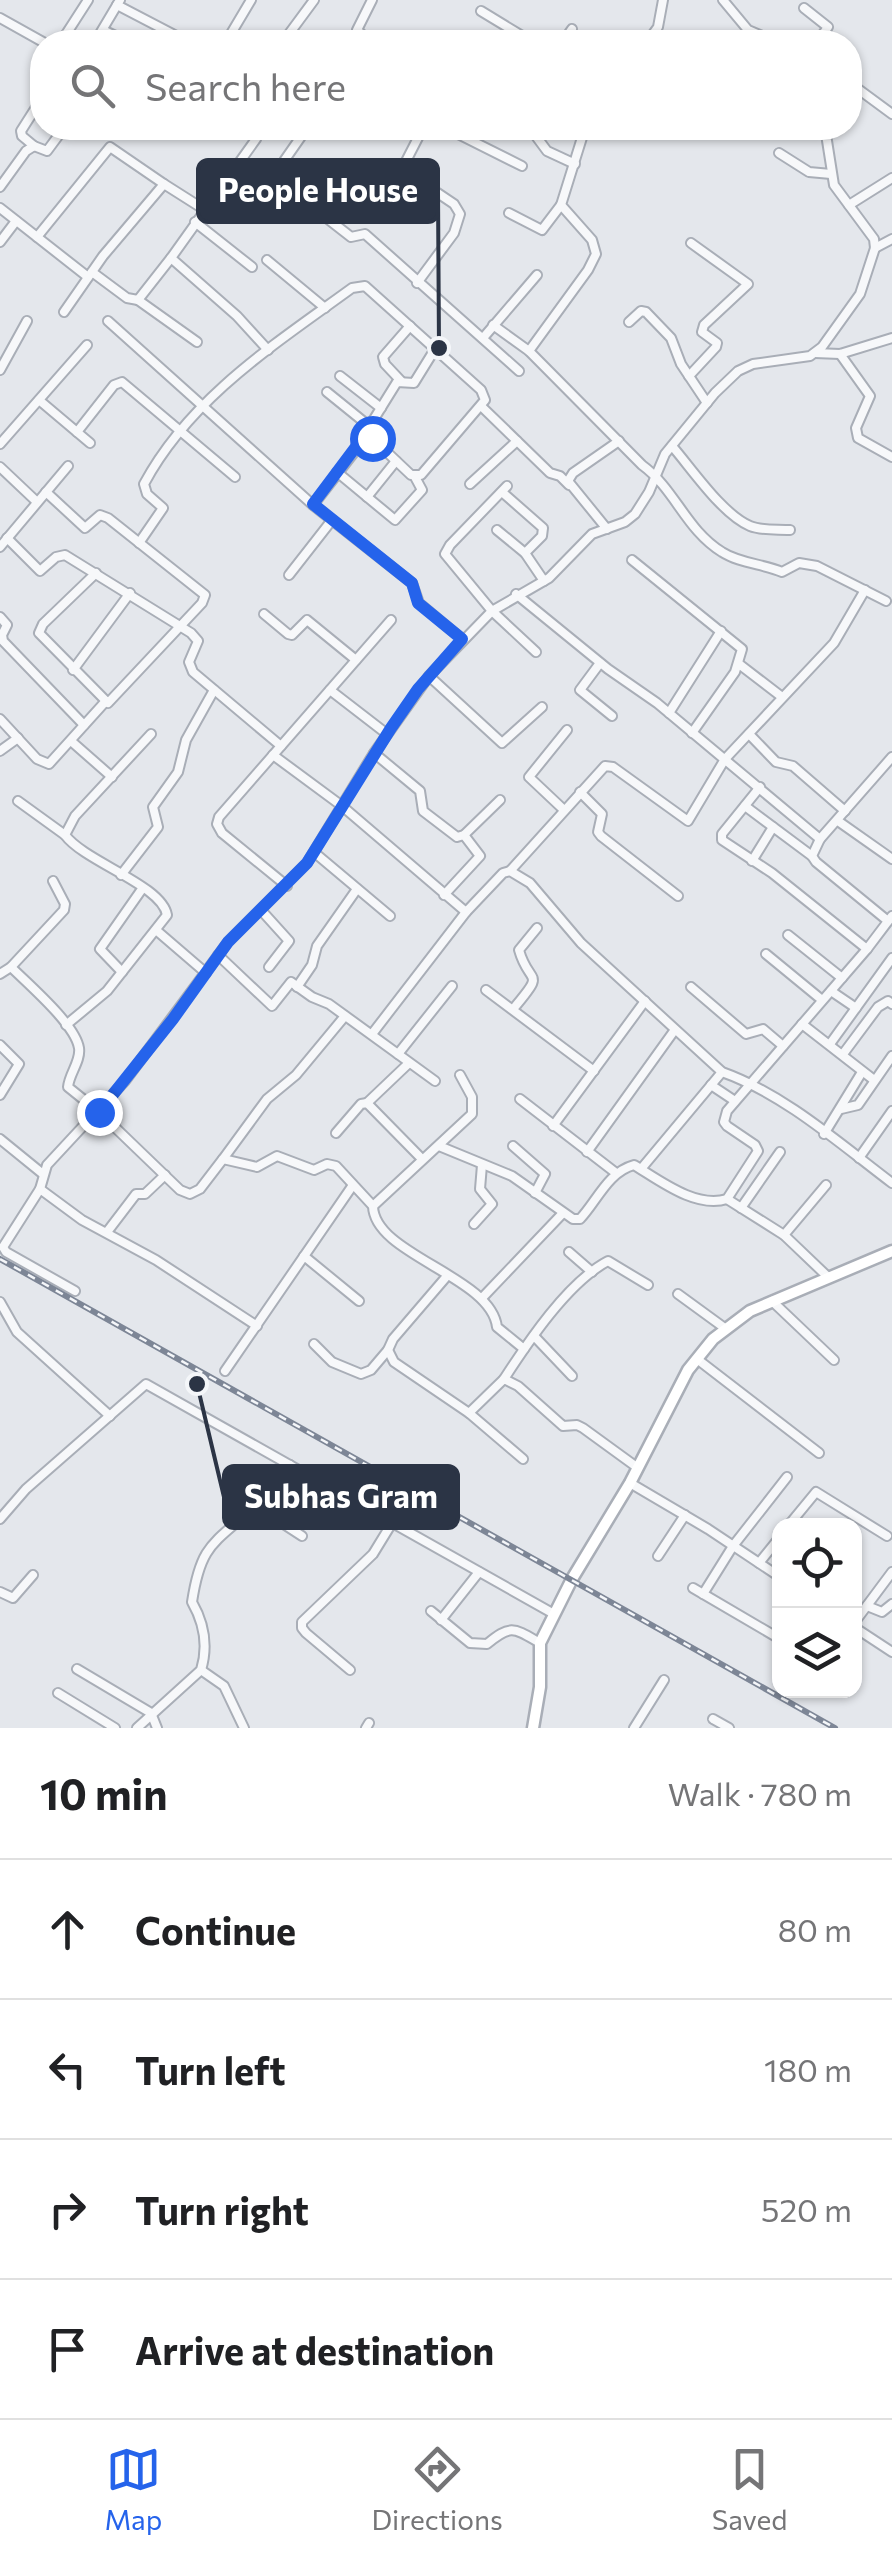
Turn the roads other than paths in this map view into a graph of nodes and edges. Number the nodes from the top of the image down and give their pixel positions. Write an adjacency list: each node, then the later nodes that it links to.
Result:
1 (88, 0): 11 (street)
2 (251, 0): 14 (street)
3 (314, 0): 15 (street)
4 (372, 0): 16 (street)
5 (663, 0): 18 (street)
6 (119, 3): 12 (street); 13 (street)
7 (730, 3): 19 (street)
8 (804, 8): 20 (street)
9 (481, 11): 17 (street)
10 (0, 18): 21 (street)
11 (69, 30)
12 (103, 30)
13 (167, 30)
14 (233, 30)
15 (292, 30)
16 (357, 30)
17 (512, 30)
18 (656, 30)
19 (748, 30)
20 (826, 30)
21 (30, 35)
22 (862, 91): 23 (street)
23 (891, 112)
24 (30, 117): 33 (street)
25 (56, 140): 33 (street)
26 (255, 140): 38 (street)
27 (298, 140): 35 (street)
28 (417, 140): 62 (street)
29 (470, 140): 37 (street)
30 (539, 140): 36 (street)
31 (582, 140): 36 (street)
32 (826, 140): 39 (street)
33 (34, 146): 42 (street)
34 (779, 153): 39 (street)
35 (284, 161)
36 (575, 164): 43 (street)
37 (522, 166)
38 (232, 171): 45 (street); 47 (street)
39 (832, 174): 44 (street)
40 (892, 178): 44 (street)
41 (164, 184): 47 (street); 52 (street); 60 (street)
42 (0, 188)
43 (560, 204): 49 (street); 77 (street)
44 (850, 205): 56 (street)
45 (287, 206)
46 (0, 208): 50 (street)
47 (205, 210): 51 (street)
48 (319, 212): 62 (street)
49 (510, 213)
50 (16, 221): 52 (street); 54 (street)
51 (195, 222): 57 (street); 59 (street)
52 (37, 238): 60 (street)
53 (892, 239): 56 (street)
54 (0, 242)
55 (691, 244): 83 (street)
56 (875, 248): 78 (street)
57 (172, 258): 63 (street); 76 (street)
58 (267, 260): 64 (street)
59 (252, 266)
60 (90, 274): 63 (street); 65 (street)
61 (538, 274): 69 (street)
62 (417, 283): 71 (street)
63 (138, 300): 73 (street)
64 (325, 308): 70 (street); 76 (street)
65 (64, 312)
66 (27, 321): 80 (street)
67 (108, 322): 88 (street)
68 (629, 322): 83 (street)
69 (493, 325): 71 (street); 77 (street)
70 (410, 326): 75 (street); 84 (street)
71 (483, 338): 81 (street)
72 (892, 338): 79 (street)
73 (196, 342)
74 (87, 345): 86 (street)
75 (435, 349): 84 (street); 89 (street)
76 (268, 350): 88 (street)
77 (529, 351): 95 (street)
78 (815, 352): 79 (street); 87 (street)
79 (840, 354): 100 (street)
80 (0, 370)
81 (518, 370)
82 (340, 376): 90 (street)
83 (688, 376): 87 (street)
84 (401, 381): 90 (street)
85 (327, 392): 91 (street)
86 (39, 400): 93 (street); 98 (street)
87 (707, 403): 99 (street)
88 (203, 404): 92 (street); 113 (street)
89 (481, 406): 96 (street); 107 (street)
90 (381, 408): 91 (street)
91 (370, 426): 94 (street)
92 (182, 431): 93 (street); 106 (street); 119 (street)
93 (77, 432): 97 (street)
94 (361, 440): 101 (street); 104 (street)
95 (619, 440): 105 (street); 109 (street)
96 (517, 441): 108 (street); 109 (street)
97 (90, 443)
98 (0, 444)
99 (672, 446): 105 (street); 117 (street)
100 (892, 456)
101 (396, 461): 107 (street); 111 (street)
102 (68, 466): 110 (street)
103 (0, 467): 112 (street)
104 (337, 472): 111 (street); 113 (street)
105 (657, 475): 115 (street); 126 (street)
106 (236, 476)
107 (416, 477): 111 (street)
108 (470, 484)
109 (569, 485): 115 (street)
110 (46, 492): 112 (street); 119 (street)
111 (366, 497)
112 (36, 502): 118 (street)
113 (313, 504): 114 (street)
114 (332, 520): 124 (street); 136 (street)
115 (607, 529): 125 (street)
116 (497, 530): 121 (street)
117 (790, 530)
118 (7, 538): 120 (street); 123 (street)
119 (139, 542): 134 (street)
120 (0, 547)
121 (525, 553): 125 (street); 130 (street)
122 (632, 560): 135 (street)
123 (96, 573): 127 (street); 141 (street)
124 (289, 575)
125 (544, 581): 128 (street)
126 (865, 590): 129 (street); 145 (street)
127 (130, 594): 134 (street); 141 (street)
128 (516, 594): 130 (street); 139 (street)
129 (886, 601)
130 (492, 611): 136 (street); 137 (street)
131 (264, 614): 138 (street)
132 (0, 617): 151 (street)
133 (391, 620): 138 (street)
134 (180, 626): 143 (street); 146 (street)
135 (721, 631): 140 (street); 148 (street)
136 (462, 639): 142 (street)
137 (536, 652)
138 (356, 660): 144 (street)
139 (600, 663): 148 (street); 149 (street)
140 (739, 664): 145 (street); 153 (street)
141 (73, 670): 146 (street)
142 (429, 676): 147 (street); 155 (street)
143 (214, 690): 159 (street); 184 (street)
144 (330, 690): 155 (street); 159 (street)
145 (782, 696): 156 (street)
146 (104, 702): 151 (street)
147 (542, 707)
148 (669, 713): 153 (street)
149 (612, 716)
150 (0, 719): 157 (street)
151 (84, 725): 158 (street)
152 (568, 730): 172 (street)
153 (692, 733): 163 (street)
154 (151, 734): 165 (street)
155 (387, 734): 161 (street)
156 (749, 734): 163 (street); 173 (street)
157 (18, 738): 158 (street); 160 (street)
158 (71, 741): 165 (street)
159 (281, 746): 162 (street)
160 (0, 751)
161 (374, 754): 170 (street); 177 (street)
162 (274, 755): 170 (street); 186 (street)
163 (725, 758): 166 (street); 167 (street)
164 (892, 758): 173 (street)
165 (112, 777): 176 (street)
166 (760, 786): 171 (street); 178 (street)
167 (580, 792): 172 (street); 190 (street)
168 (18, 800): 176 (street)
169 (500, 800): 177 (street)
170 (342, 806): 179 (street); 189 (street)
171 (745, 806): 175 (street); 182 (street)
172 (564, 810): 183 (street)
173 (846, 811): 174 (street)
174 (838, 821): 178 (street); 181 (street)
175 (773, 827): 180 (street); 182 (street)
176 (65, 835): 184 (street)
177 (464, 835): 189 (street)
178 (820, 839): 180 (street)
179 (315, 852): 186 (street); 188 (street)
180 (812, 856): 194 (street)
181 (892, 860)
182 (752, 861): 198 (street)
183 (510, 871): 192 (street); 214 (street)
184 (121, 875): 187 (street)
185 (54, 881): 202 (street)
186 (286, 886): 191 (street)
187 (142, 889): 196 (street); 204 (street)
188 (358, 889): 193 (street); 208 (street)
189 (444, 894): 192 (street)
190 (678, 896)
191 (261, 910): 200 (street); 203 (street)
192 (466, 912): 222 (street)
193 (390, 916)
194 (890, 918): 198 (street)
195 (537, 928): 216 (street)
196 (156, 930): 204 (street); 205 (street)
197 (788, 935): 207 (street)
198 (868, 949): 207 (street)
199 (766, 954): 213 (street)
200 (218, 956): 205 (street); 208 (street)
201 (892, 958): 217 (street)
202 (12, 967): 206 (street); 220 (street)
203 (270, 967)
204 (122, 972): 220 (street)
205 (206, 973): 244 (street)
206 (0, 974)
207 (842, 978): 212 (street)
208 (297, 986): 218 (street)
209 (452, 986): 226 (street)
210 (692, 987): 225 (street)
211 (486, 990): 216 (street)
212 (831, 991): 213 (street); 217 (street)
213 (822, 1000): 219 (street)
214 (645, 1001): 221 (street); 230 (street)
215 (892, 1004): 227 (street)
216 (514, 1008): 230 (street)
217 (856, 1008): 223 (street)
218 (345, 1016): 222 (street); 255 (street)
219 (802, 1024): 223 (street); 225 (street)
220 (66, 1025): 244 (street)
221 (674, 1031): 231 (street); 251 (street)
222 (372, 1034): 226 (street)
223 (830, 1044): 227 (street)
224 (0, 1045): 238 (street)
225 (783, 1046): 236 (street)
226 (398, 1054): 229 (street)
227 (843, 1054): 232 (street)
228 (892, 1056): 234 (street)
229 (409, 1063): 235 (street); 241 (street)
230 (594, 1071): 245 (street)
231 (722, 1072): 236 (street); 237 (street)
232 (862, 1072): 234 (street); 242 (street)
233 (460, 1076): 249 (street)
234 (874, 1080): 242 (street)
235 (435, 1081)
236 (750, 1082): 240 (street); 247 (street)
237 (712, 1084): 240 (street); 257 (street)
238 (0, 1095)
239 (520, 1099): 245 (street)
240 (735, 1101): 266 (street)
241 (367, 1103): 246 (street); 253 (street)
242 (841, 1109): 247 (street)
243 (892, 1111): 254 (street)
244 (99, 1112): 259 (street); 260 (street)
245 (553, 1126): 251 (street)
246 (336, 1133)
247 (824, 1134): 254 (street)
248 (0, 1138): 259 (street)
249 (439, 1146): 253 (street); 256 (street)
250 (513, 1146): 265 (street)
251 (587, 1152): 258 (street)
252 (780, 1152): 268 (street)
253 (421, 1158): 267 (street)
254 (859, 1158): 261 (street)
255 (223, 1159): 260 (street); 262 (street)
256 (482, 1164): 265 (street); 270 (street)
257 (640, 1169): 258 (street); 266 (street)
258 (616, 1173): 269 (street)
259 (44, 1174): 264 (street)
260 (164, 1175): 271 (street)
261 (892, 1183)
262 (353, 1185): 267 (street); 276 (street)
263 (826, 1185): 272 (street)
264 (40, 1189): 271 (street); 273 (street)
265 (536, 1193): 269 (street)
266 (727, 1200): 268 (street)
267 (373, 1206): 278 (street)
268 (741, 1208): 272 (street)
269 (563, 1213): 283 (street)
270 (474, 1224)
271 (107, 1232): 287 (street)
272 (784, 1235): 279 (street)
273 (3, 1236): 281 (street)
274 (892, 1251): 279 (main road)
275 (569, 1252): 277 (street)
276 (304, 1256): 284 (street); 287 (street)
277 (592, 1272): 280 (street); 289 (street)
278 (447, 1276): 283 (street); 292 (street)
279 (828, 1277): 285 (main road)
280 (648, 1285)
281 (75, 1290)
282 (678, 1294): 288 (street)
283 (482, 1298): 291 (street)
284 (359, 1301)
285 (772, 1301): 288 (main road); 294 (street)
286 (0, 1302): 299 (street)
287 (256, 1326): 295 (street)
288 (726, 1329): 293 (main road)
289 (534, 1336): 291 (street); 296 (street)
290 (314, 1344): 292 (street)
291 (524, 1348): 297 (street)
292 (388, 1350): 298 (street)
293 (697, 1359): 300 (street); 303 (main road)
294 (834, 1360)
295 (224, 1370)
296 (572, 1376)
297 (504, 1379): 298 (street); 303 (street)
298 (469, 1413): 301 (street)
299 (110, 1416): 302 (street); 310 (street)
300 (819, 1453)
301 (523, 1459)
302 (290, 1465): 306 (street); 312 (street)
303 (638, 1468): 305 (main road)
304 (787, 1477): 315 (street)
305 (630, 1483): 307 (street); 330 (main road)
306 (256, 1506): 313 (street); 337 (street)
307 (685, 1515): 315 (street); 317 (street)
308 (795, 1518): 309 (street)
309 (859, 1518)
310 (0, 1519)
311 (862, 1520): 314 (street)
312 (392, 1523): 319 (street); 338 (street)
313 (302, 1536)
314 (887, 1536)
315 (734, 1546): 318 (street); 325 (street)
316 (772, 1547): 318 (street)
317 (658, 1556)
318 (759, 1563): 320 (street)
319 (479, 1572): 330 (street); 331 (street)
320 (772, 1572)
321 (892, 1572): 327 (street)
322 (33, 1575): 324 (street)
323 (693, 1588): 325 (street)
324 (0, 1592)
325 (704, 1594): 333 (street)
326 (892, 1604): 327 (street)
327 (867, 1606): 329 (street)
328 (431, 1611): 331 (street)
329 (862, 1613)
330 (554, 1614): 334 (main road)
331 (442, 1620): 334 (street)
332 (862, 1631): 335 (street)
333 (772, 1634)
334 (540, 1643): 347 (main road)
335 (892, 1652)
336 (77, 1669): 341 (street)
337 (202, 1670): 341 (street); 346 (street)
338 (350, 1670)
339 (664, 1680): 348 (street)
340 (58, 1694): 343 (street)
341 (150, 1713): 344 (street); 345 (street)
342 (713, 1719): 349 (street)
343 (115, 1728)
344 (136, 1728)
345 (156, 1728)
346 (244, 1728)
347 (533, 1728)
348 (634, 1728)
349 (729, 1728)

